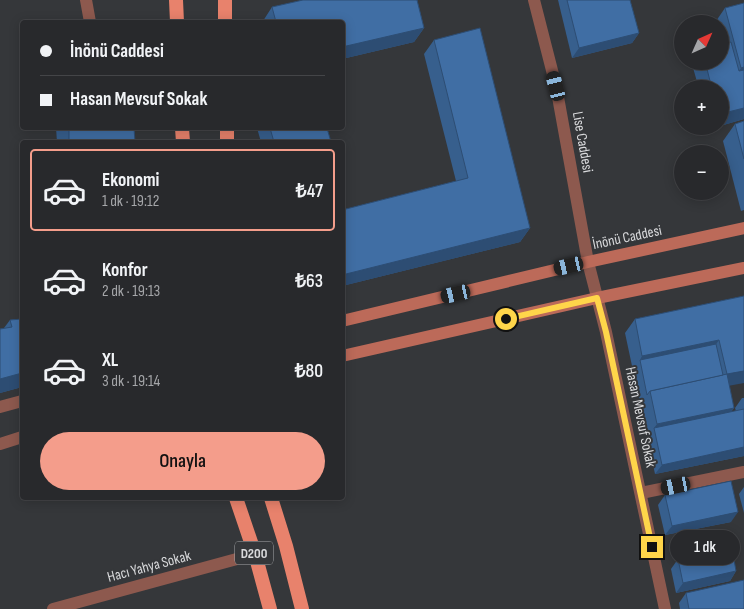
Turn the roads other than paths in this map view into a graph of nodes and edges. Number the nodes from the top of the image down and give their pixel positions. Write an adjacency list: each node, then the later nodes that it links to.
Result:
1 (86, 0): 5 (street)
2 (176, 0): 6 (highway)
3 (225, 0): 7 (highway)
4 (534, 0): 9 (street, Lise Caddesi)
5 (90, 20)
6 (177, 20)
7 (225, 20)
8 (744, 228): 9 (main road, İnönü Caddesi)
9 (588, 262): 11 (street, Hasan Mevsuf Sokak); 12 (main road, İnönü Caddesi)
10 (744, 268): 11 (main road)
11 (597, 298): 13 (main road); 19 (street, Hasan Mevsuf Sokak)
12 (345, 320)
13 (345, 355)
14 (20, 402): 15 (street)
15 (0, 407)
16 (20, 438): 17 (street)
17 (0, 444)
18 (744, 472): 19 (street)
19 (641, 494): 26 (street, Hasan Mevsuf Sokak)
20 (237, 500): 22 (highway, D200)
21 (272, 500): 25 (highway, D200)
22 (255, 554): 23 (street, Hacı Yahya Sokak); 24 (highway, D200)
23 (53, 609)
24 (270, 609)
25 (302, 609)
26 (666, 609)

